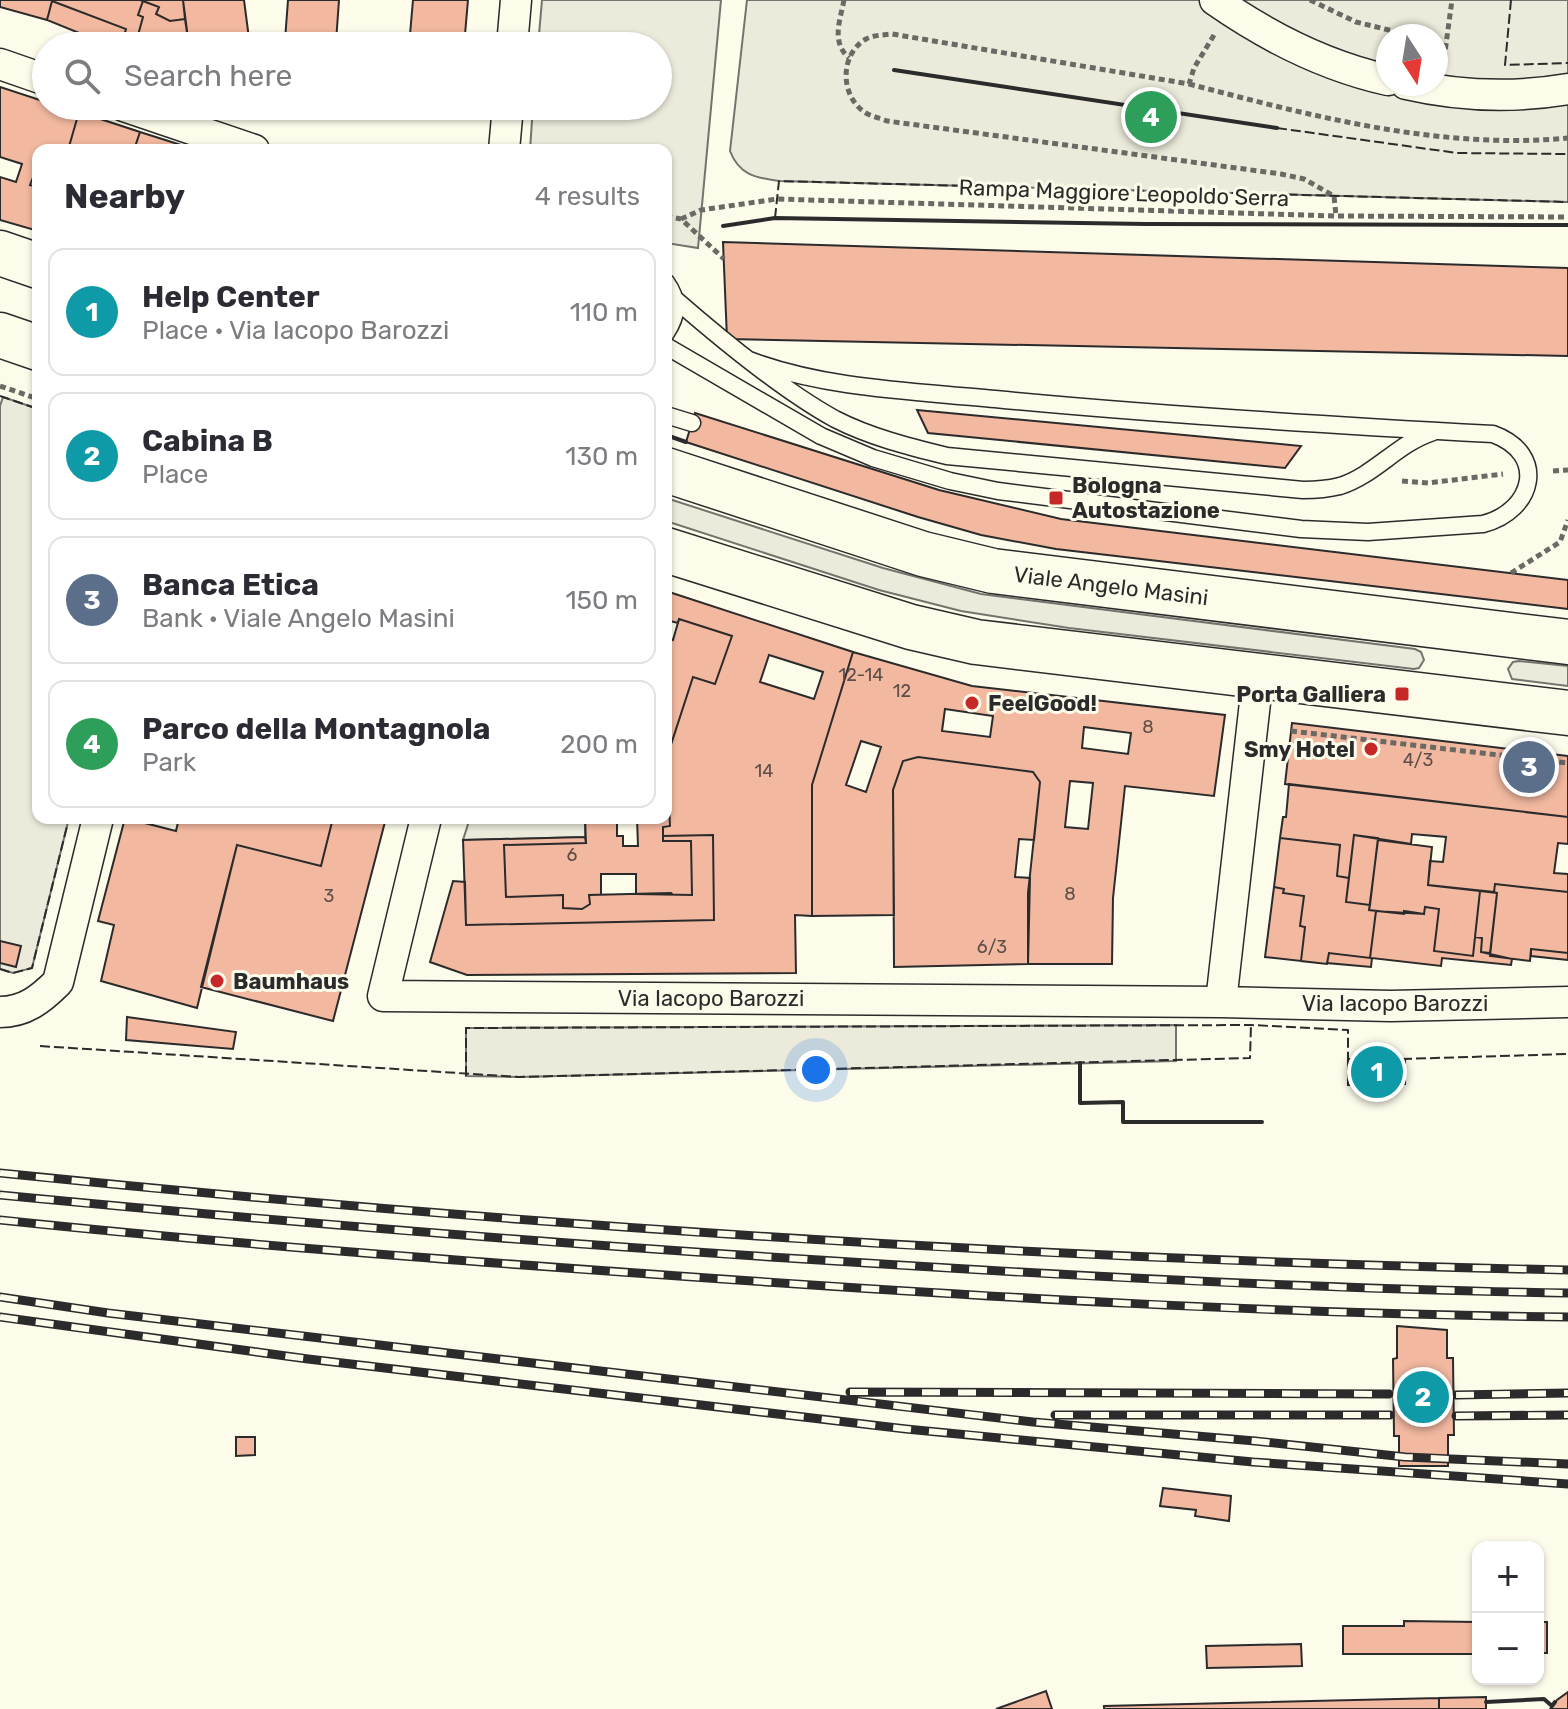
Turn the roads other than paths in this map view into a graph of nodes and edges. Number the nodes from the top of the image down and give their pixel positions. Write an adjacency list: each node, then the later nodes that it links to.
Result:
1 (516, 0): 3 (street)
2 (1222, 5): 6 (street)
3 (513, 32)
4 (0, 64): 5 (street)
5 (32, 75)
6 (1376, 77)
7 (1568, 89): 8 (street)
8 (1448, 92)
9 (165, 120): 11 (street)
10 (507, 120): 12 (street)
11 (236, 144)
12 (505, 144)
13 (0, 253): 14 (main road)
14 (32, 264)
15 (672, 293): 16 (lane)
16 (676, 300): 17 (lane); 21 (lane)
17 (672, 320)
18 (0, 335): 19 (main road)
19 (32, 346)
20 (672, 349): 24 (lane)
21 (749, 360): 24 (lane); 24 (lane)
22 (672, 417): 23 (lane)
23 (692, 423)
24 (1439, 431)
25 (672, 472): 27 (main road, Viale Angelo Masini)
26 (672, 552): 29 (main road)
27 (1468, 630): 28 (main road, Viale Angelo Masini); 30 (main road)
28 (1568, 642)
29 (1258, 676): 30 (main road); 34 (street)
30 (1460, 700): 31 (main road)
31 (1568, 713)
32 (97, 824): 36 (street)
33 (425, 824): 34 (street, Via Iacopo Barozzi)
34 (1221, 1002): 35 (street, Via Iacopo Barozzi)
35 (1568, 1002)
36 (0, 1012)

